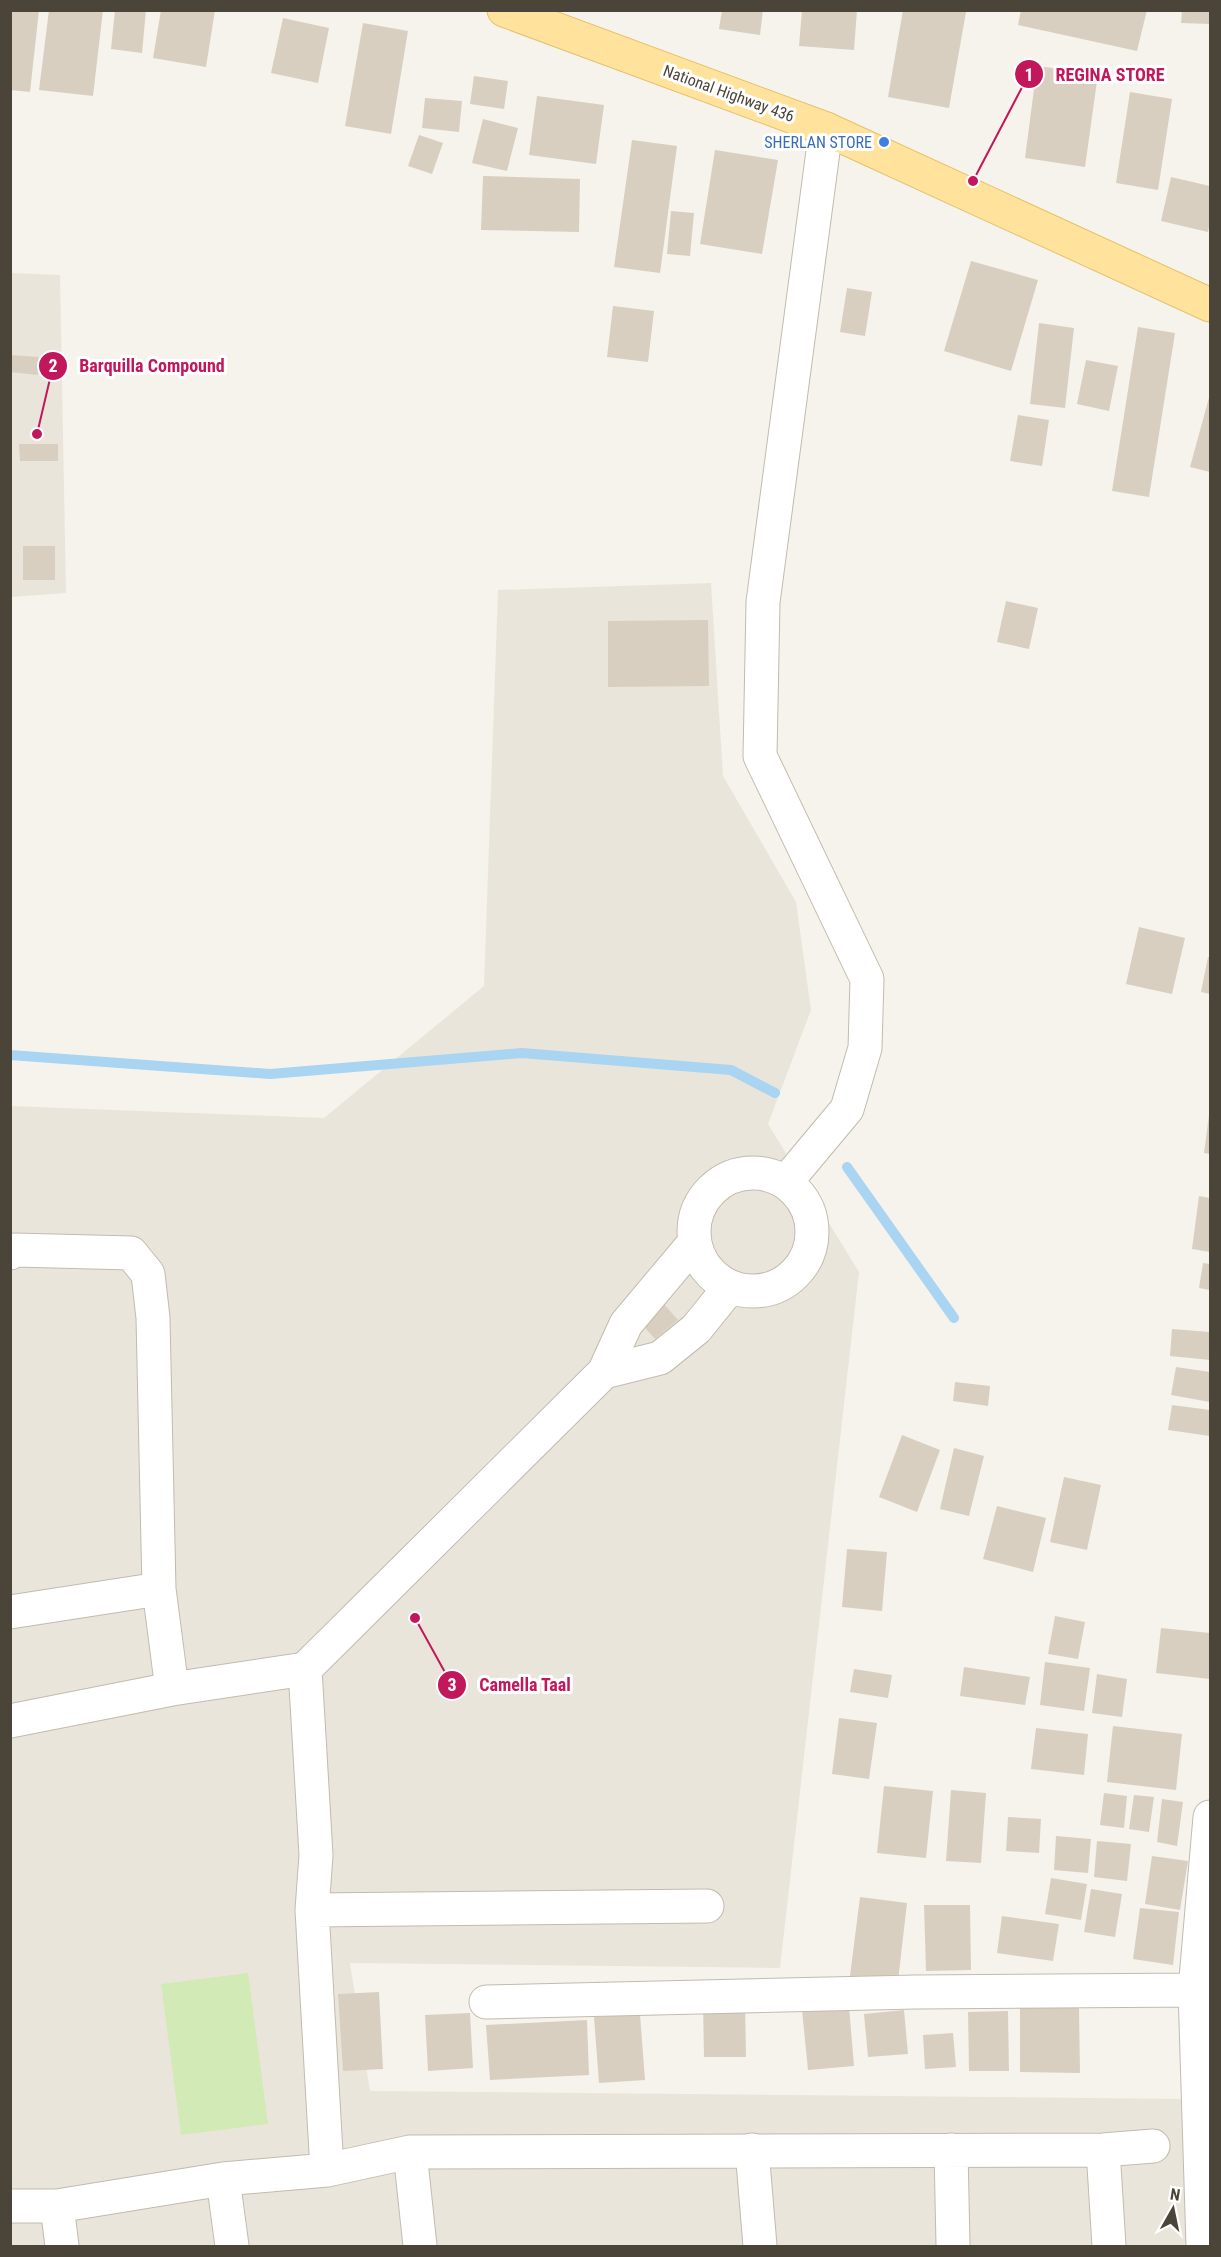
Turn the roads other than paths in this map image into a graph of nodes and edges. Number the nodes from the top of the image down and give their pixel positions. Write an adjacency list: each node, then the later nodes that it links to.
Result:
1 (504, 10): 2 (main road, National Highway 436)
2 (826, 129): 3 (main road, National Highway 436); 4 (street)
3 (1210, 306)
4 (786, 1182): 5 (street); 7 (street)
5 (694, 1243): 7 (street); 8 (street)
6 (10, 1253): 9 (street)
7 (730, 1287): 8 (street)
8 (604, 1372): 11 (street)
9 (159, 1589): 10 (street); 12 (street)
10 (10, 1612)
11 (304, 1669): 12 (street); 16 (street)
12 (172, 1689): 13 (street)
13 (10, 1720)
14 (1210, 1817): 17 (street)
15 (707, 1906): 16 (street)
16 (312, 1910): 24 (street)
17 (1195, 1990): 18 (street); 34 (street)
18 (486, 2002)
19 (1153, 2146): 22 (street)
20 (752, 2150): 21 (street); 23 (street); 31 (street)
21 (951, 2150): 22 (street); 32 (street)
22 (1103, 2150): 33 (street)
23 (410, 2152): 24 (street); 30 (street)
24 (327, 2170): 25 (street)
25 (223, 2179): 27 (street); 29 (street)
26 (10, 2206): 27 (street)
27 (57, 2206): 28 (street)
28 (62, 2247)
29 (232, 2247)
30 (420, 2247)
31 (760, 2247)
32 (953, 2247)
33 (1109, 2247)
34 (1203, 2247)

